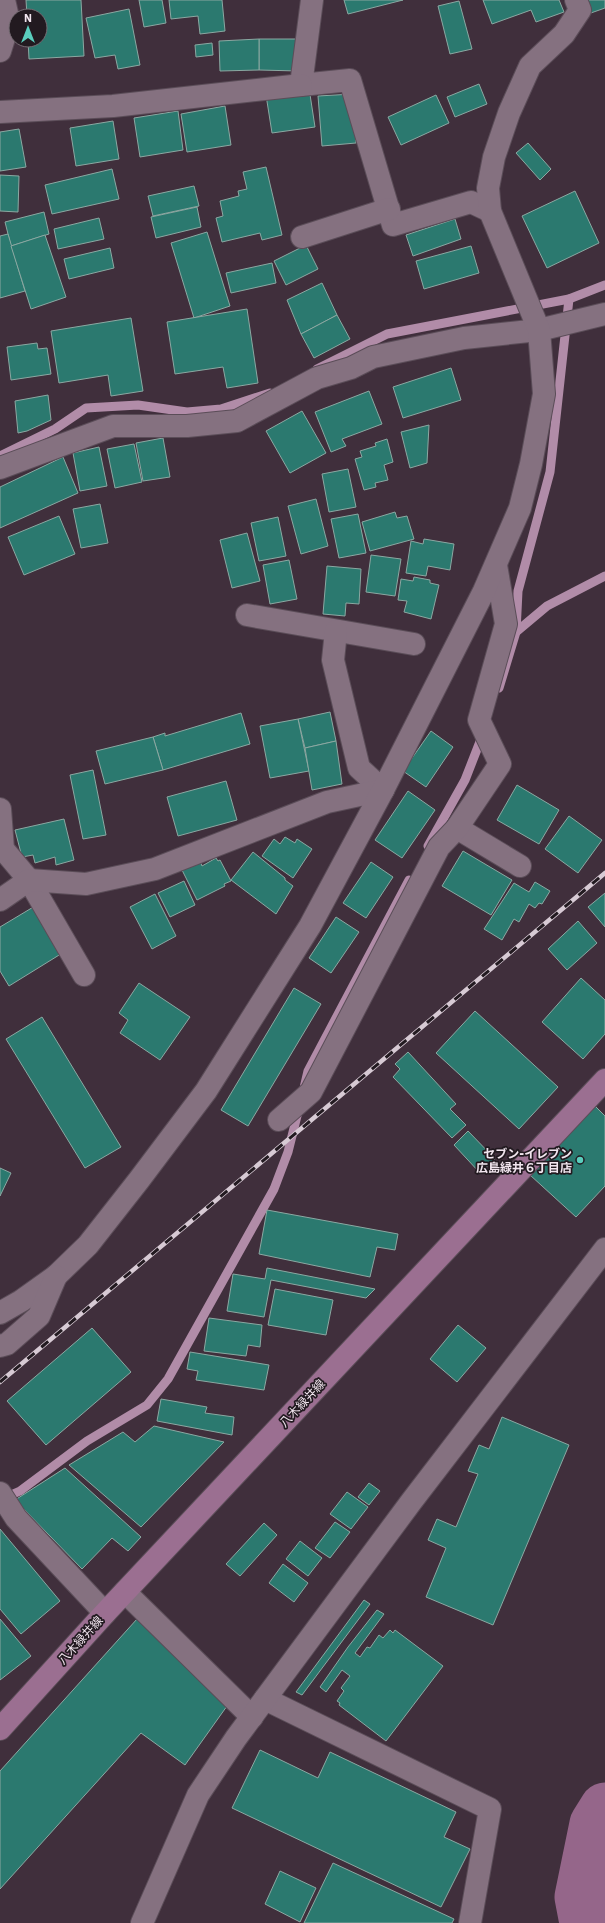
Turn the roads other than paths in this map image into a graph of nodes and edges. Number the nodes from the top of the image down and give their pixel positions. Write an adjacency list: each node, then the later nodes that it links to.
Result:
1 (4, 0): 4 (street)
2 (312, 0): 5 (street)
3 (576, 0): 8 (street)
4 (0, 51)
5 (301, 85): 6 (street); 7 (street)
6 (0, 112)
7 (389, 209): 8 (street); 9 (street)
8 (490, 211): 11 (street)
9 (302, 237)
10 (605, 314): 11 (street)
11 (539, 330): 12 (street); 13 (street)
12 (0, 468)
13 (496, 565): 17 (street); 19 (street)
14 (247, 615): 15 (street)
15 (336, 631): 16 (street); 17 (street)
16 (414, 644)
17 (383, 790): 21 (street); 27 (street)
18 (0, 809): 21 (street)
19 (457, 828): 20 (street); 25 (street)
20 (520, 866)
21 (29, 880): 22 (street); 23 (street)
22 (0, 900)
23 (84, 975)
24 (605, 1080): 31 (main road, 八木緑井線)
25 (279, 1120)
26 (605, 1249): 33 (street)
27 (56, 1276): 28 (street); 29 (street)
28 (0, 1313)
29 (0, 1346)
30 (0, 1493): 32 (street)
31 (125, 1592): 32 (main road, 八木緑井線); 34 (street)
32 (105, 1613): 35 (main road, 八木緑井線)
33 (265, 1699): 34 (street); 37 (street)
34 (252, 1717): 36 (street)
35 (0, 1729)
36 (142, 1923)
37 (470, 1923)

